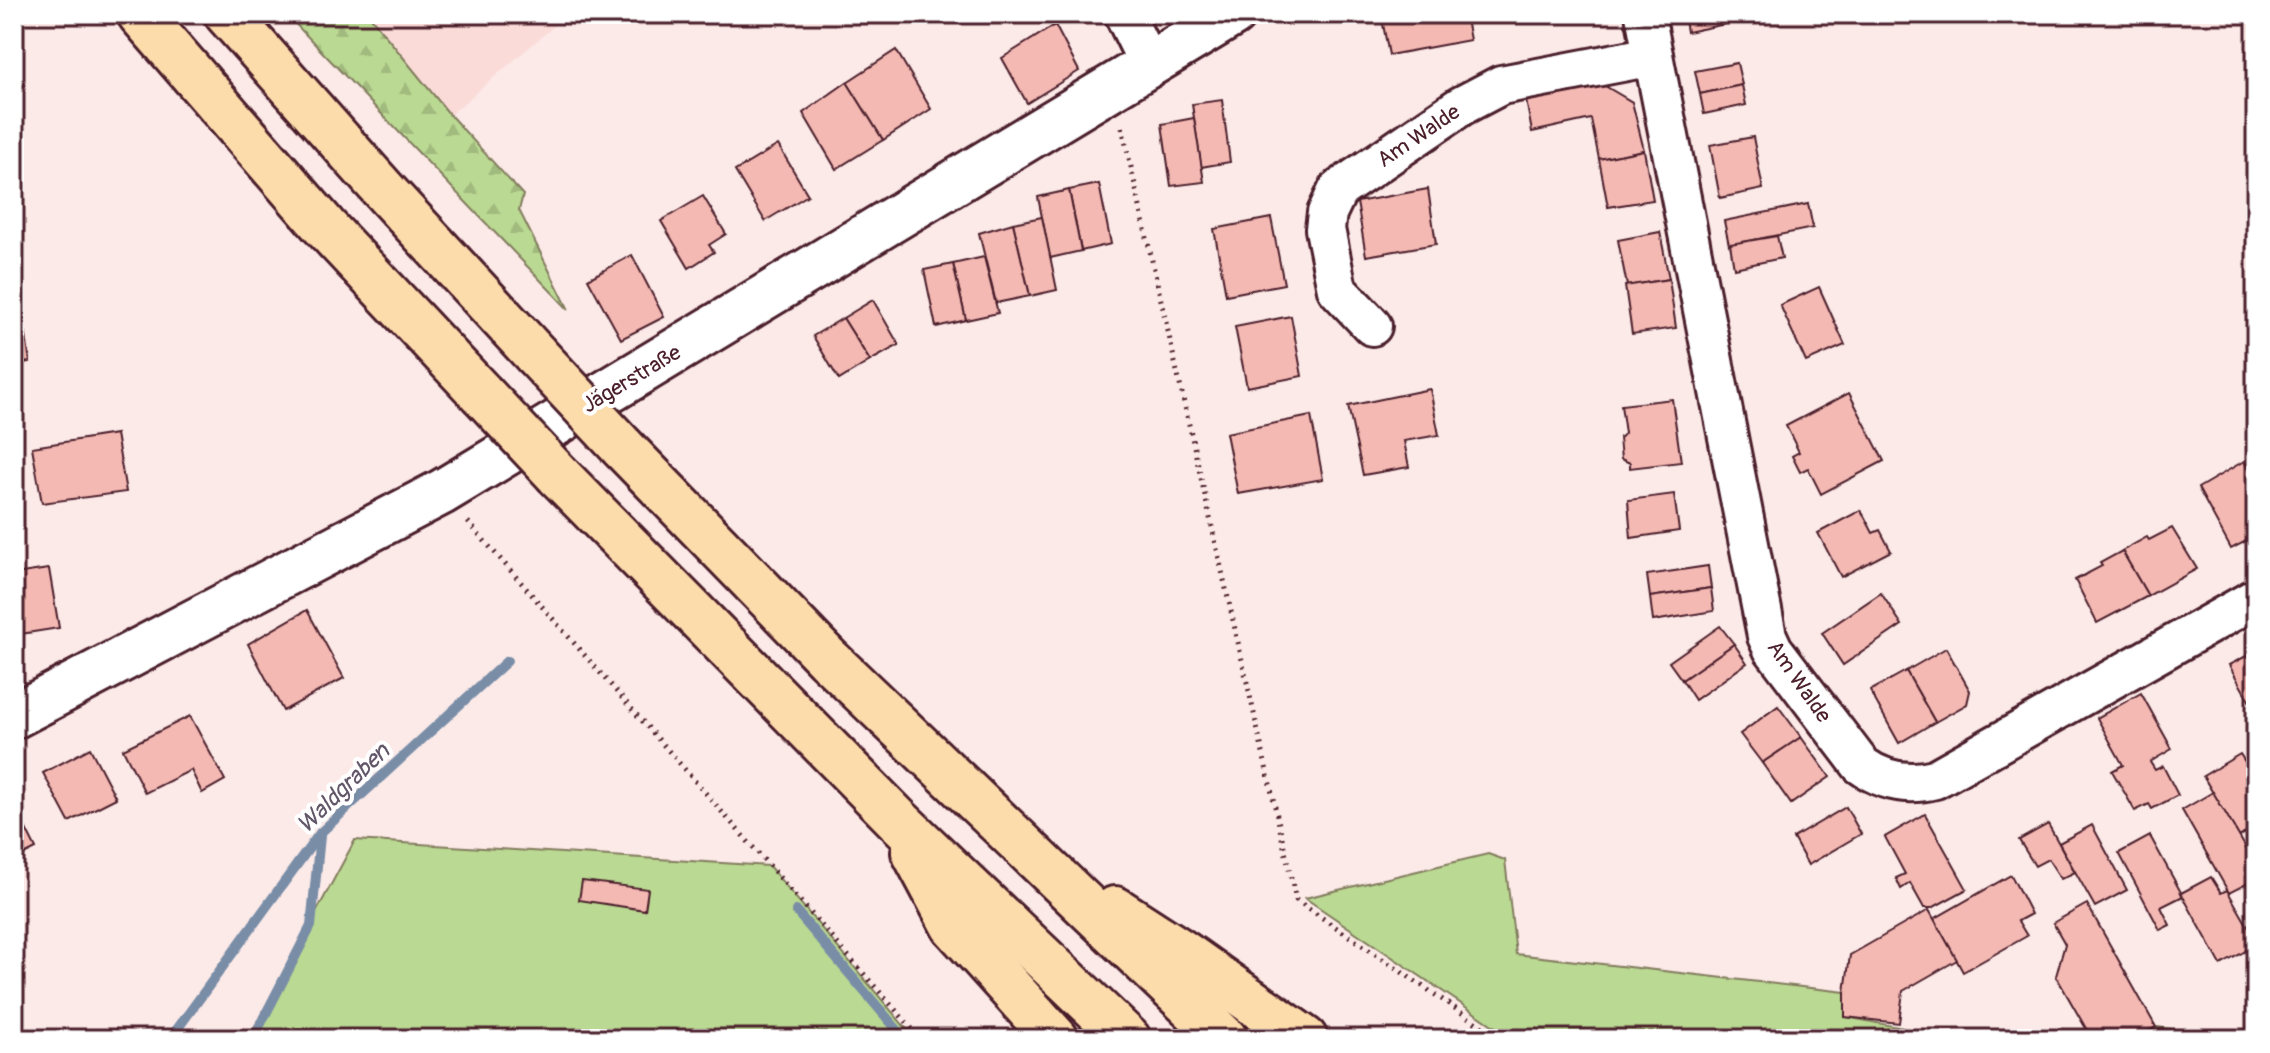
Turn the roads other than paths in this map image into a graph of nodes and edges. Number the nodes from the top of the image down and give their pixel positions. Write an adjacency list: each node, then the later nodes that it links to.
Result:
1 (140, 14): 11 (highway, bridge)
2 (227, 14): 12 (highway, bridge)
3 (1124, 14): 7 (street)
4 (1233, 14): 7 (street, Jägerstraße)
5 (1645, 14): 6 (street, Am Walde)
6 (1653, 56): 8 (street, Am Walde); 9 (street, Am Walde)
7 (1131, 75): 10 (street, Jägerstraße)
8 (1372, 326)
9 (2256, 598)
10 (14, 716)
11 (896, 818): 13 (highway); 14 (highway)
12 (1029, 854): 15 (highway); 16 (highway)
13 (1056, 1039)
14 (1128, 1039)
15 (1225, 1039)
16 (1305, 1039)

